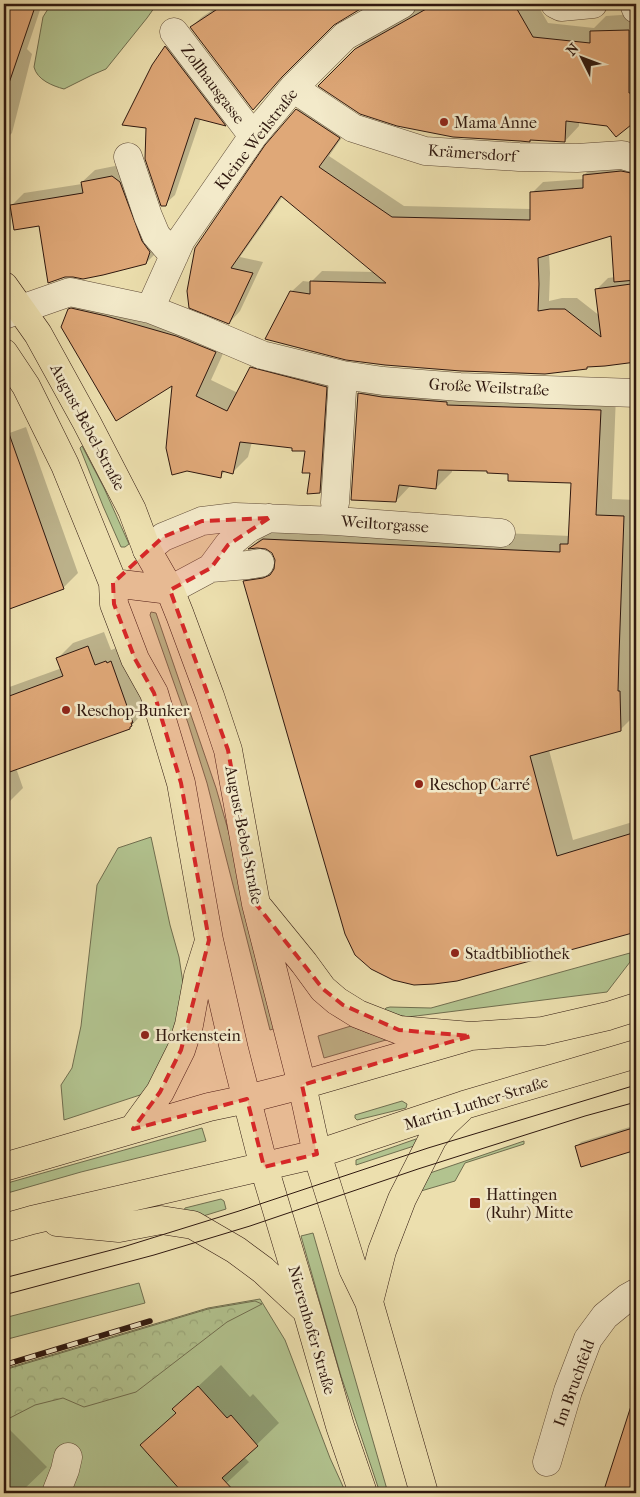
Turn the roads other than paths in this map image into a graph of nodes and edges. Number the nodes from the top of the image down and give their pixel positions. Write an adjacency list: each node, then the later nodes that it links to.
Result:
1 (402, 4): 7 (street, Kleine Weilstraße)
2 (555, 4): 3 (street)
3 (593, 4)
4 (634, 4): 5 (street)
5 (636, 9)
6 (174, 32): 8 (street, Zollhausgasse)
7 (293, 88): 8 (street, Kleine Weilstraße); 10 (street, Krämersdorf)
8 (253, 136): 11 (street, Kleine Weilstraße)
9 (128, 157): 11 (street)
10 (636, 159)
11 (174, 256): 13 (street, Kleine Weilstraße)
12 (4, 286): 14 (main road, August-Bebel-Straße)
13 (150, 309): 14 (street, Große Weilstraße); 16 (street, Große Weilstraße)
14 (12, 312): 21 (main road, August-Bebel-Straße)
15 (4, 353): 24 (main road)
16 (343, 375): 17 (street, Große Weilstraße); 18 (street)
17 (636, 393)
18 (335, 503)
19 (269, 518): 20 (street, Weiltorgasse); 21 (street, Weiltorgasse); 23 (street)
20 (501, 533)
21 (147, 550): 24 (main road); 25 (main road, August-Bebel-Straße)
22 (260, 563): 23 (street)
23 (211, 568): 25 (street)
24 (113, 583): 25 (main road); 27 (main road)
25 (170, 590): 26 (main road, August-Bebel-Straße)
26 (256, 904): 29 (main road); 31 (main road, August-Bebel-Straße)
27 (209, 940): 32 (main road); 34 (main road)
28 (636, 1007): 29 (main road)
29 (471, 1036): 31 (main road)
30 (636, 1054): 33 (main road, Martin-Luther-Straße)
31 (302, 1085): 32 (main road); 35 (main road)
32 (247, 1099): 34 (main road); 37 (main road)
33 (464, 1105): 35 (main road, Martin-Luther-Straße); 41 (main road)
34 (133, 1129): 36 (main road)
35 (318, 1154): 37 (main road, Martin-Luther-Straße); 41 (main road)
36 (4, 1167)
37 (264, 1167): 38 (main road, Martin-Luther-Straße); 42 (main road, Nierenhofer Straße)
38 (32, 1220): 39 (main road, Martin-Luther-Straße); 42 (main road, Martin-Luther-Straße)
39 (4, 1228)
40 (636, 1293): 44 (street, Im Bruchfeld)
41 (369, 1302): 47 (main road)
42 (307, 1311): 46 (main road, Nierenhofer Straße)
43 (68, 1457): 45 (street)
44 (547, 1462)
45 (56, 1493)
46 (363, 1493)
47 (424, 1493)

